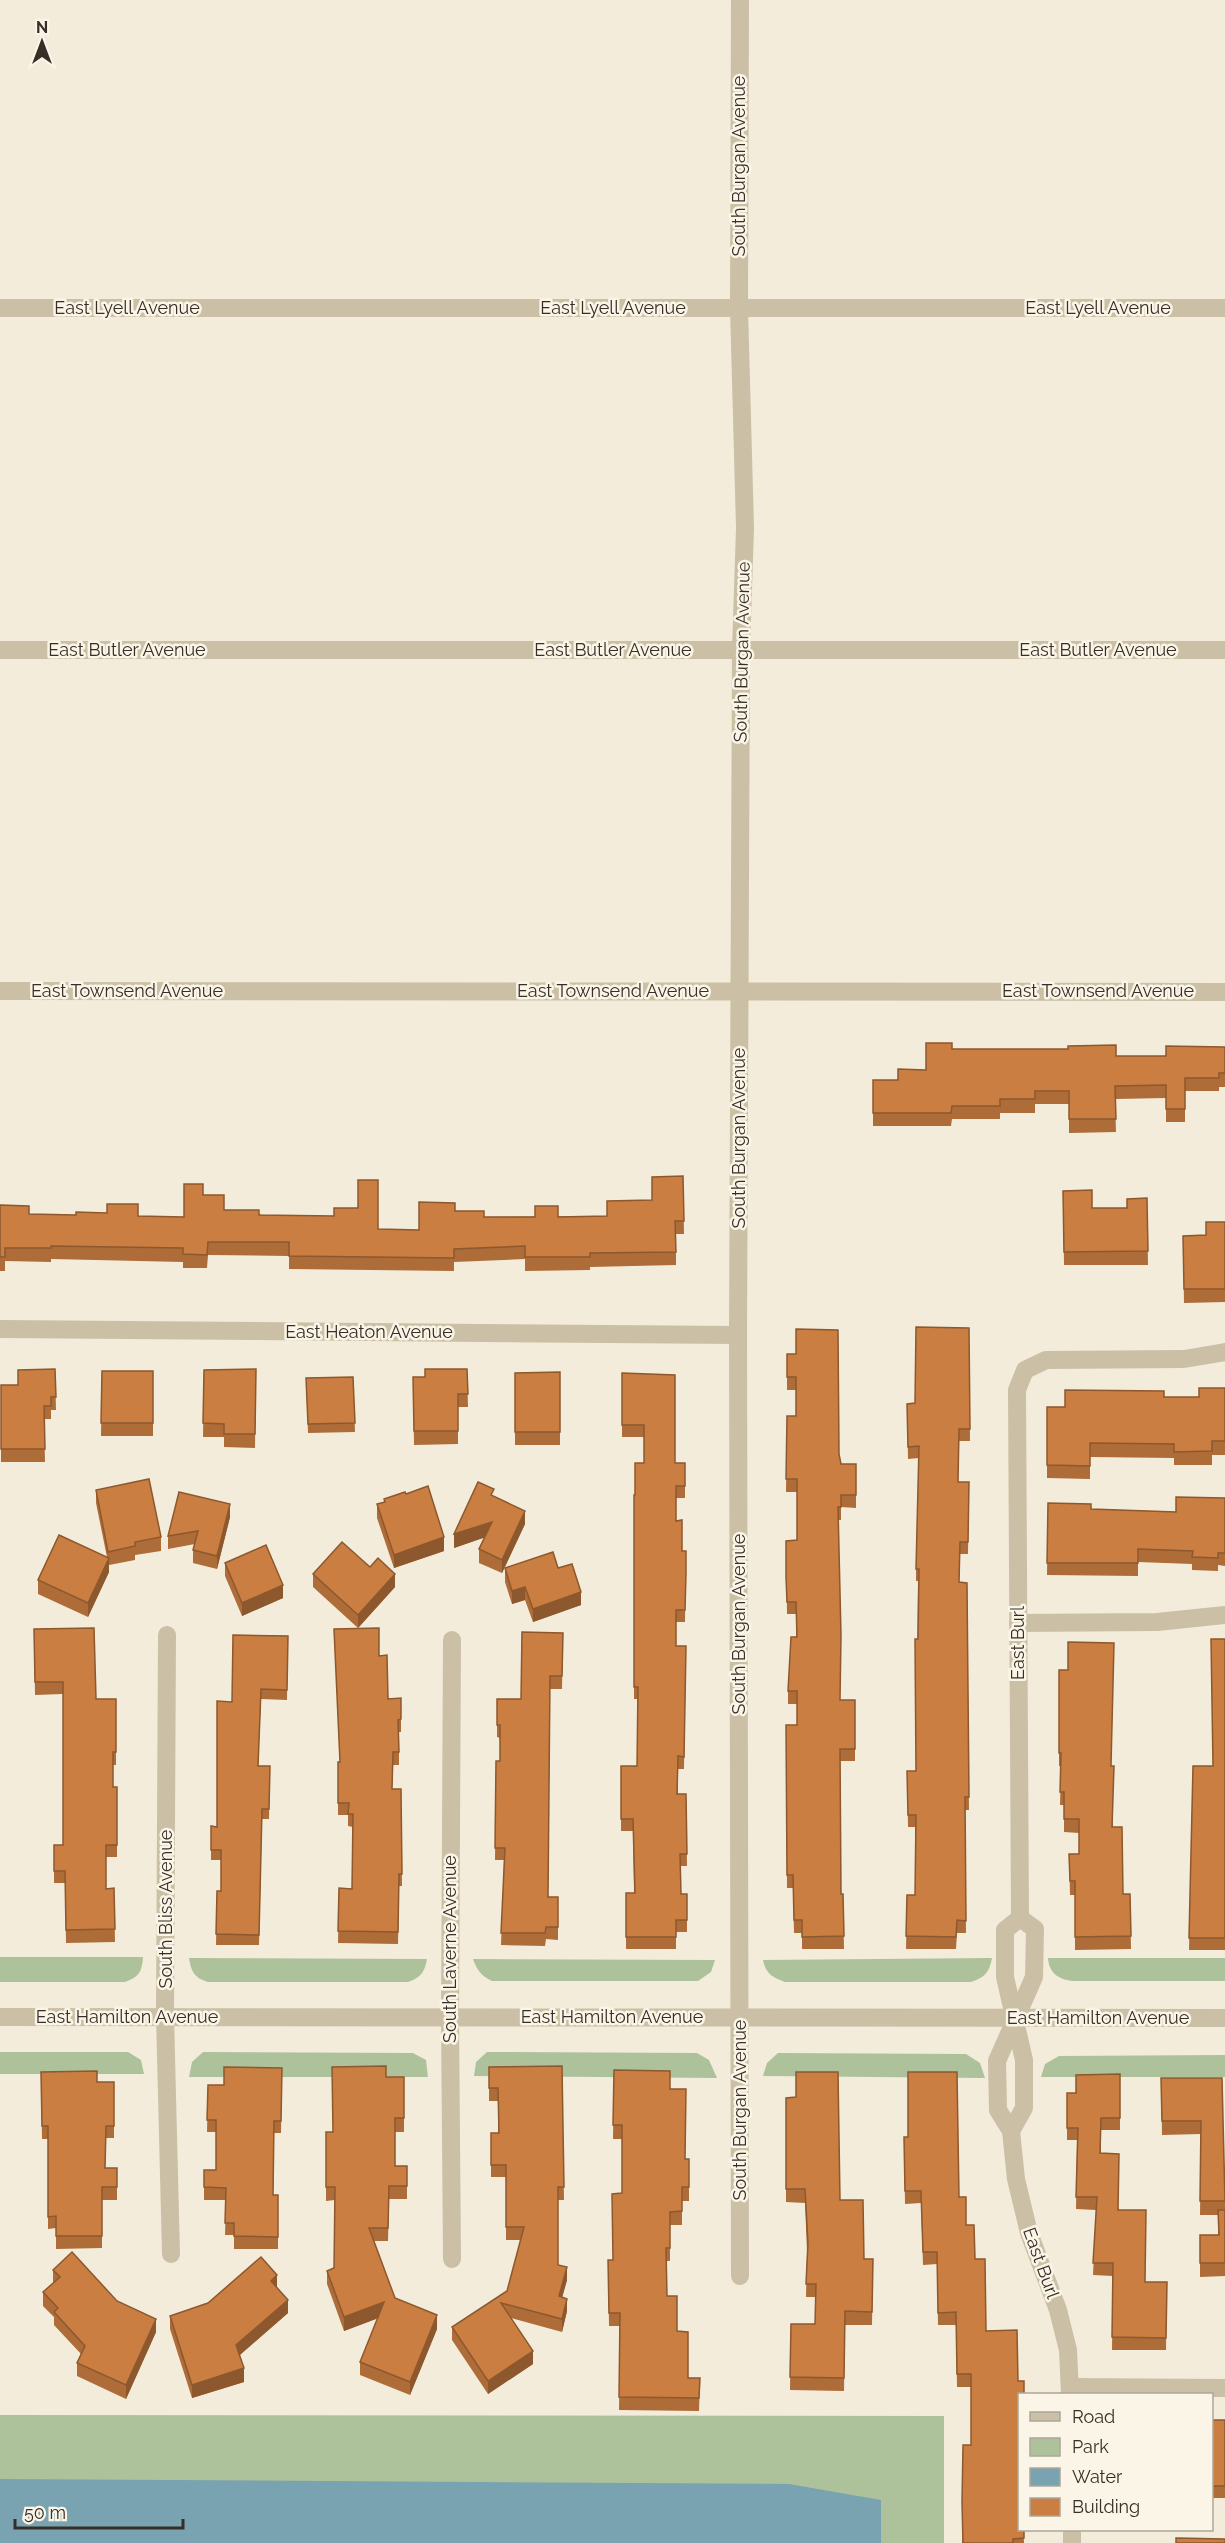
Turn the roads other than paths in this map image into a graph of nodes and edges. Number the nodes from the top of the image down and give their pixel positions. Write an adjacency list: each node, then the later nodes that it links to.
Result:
1 (740, 0): 3 (street, South Burgan Avenue)
2 (0, 308): 3 (street, East Lyell Avenue)
3 (739, 308): 4 (street, East Lyell Avenue); 6 (street, South Burgan Avenue)
4 (1225, 308)
5 (0, 650): 6 (street, East Butler Avenue)
6 (741, 650): 7 (street, East Butler Avenue); 9 (street, South Burgan Avenue)
7 (1225, 650)
8 (0, 991): 9 (street, East Townsend Avenue)
9 (740, 991): 10 (street, East Townsend Avenue); 12 (street, South Burgan Avenue)
10 (1225, 992)
11 (0, 1329): 12 (street, East Heaton Avenue)
12 (738, 1335): 22 (street, South Burgan Avenue)
13 (1225, 1352): 15 (street, East Burl)
14 (1225, 1615): 15 (street)
15 (1018, 1623): 18 (street, East Burl)
16 (167, 1635): 19 (street, South Bliss Avenue)
17 (452, 1640): 21 (street, South Laverne Avenue)
18 (1020, 1918): 23 (street); 23 (street, East Burl)
19 (165, 2016): 20 (street, East Hamilton Avenue); 21 (street, East Hamilton Avenue); 26 (street, South Bliss Avenue)
20 (0, 2017)
21 (450, 2017): 22 (street, East Hamilton Avenue); 27 (street, South Laverne Avenue)
22 (740, 2017): 23 (street, East Hamilton Avenue); 28 (street, South Burgan Avenue)
23 (1014, 2018): 24 (street, East Hamilton Avenue); 25 (street); 25 (street, East Burl)
24 (1225, 2018)
25 (1011, 2131): 30 (street, East Burl)
26 (171, 2254)
27 (452, 2259)
28 (740, 2276)
29 (1225, 2388): 30 (street)
30 (1070, 2391)

